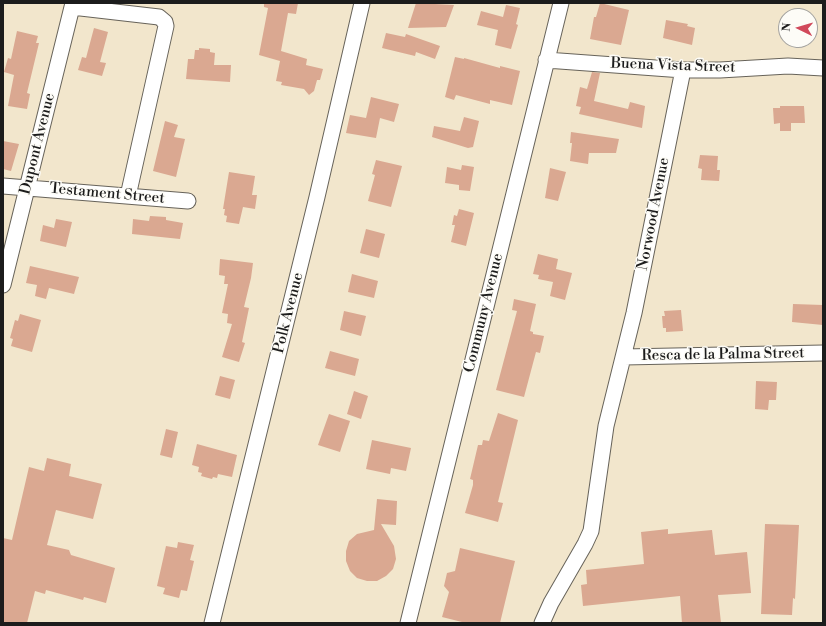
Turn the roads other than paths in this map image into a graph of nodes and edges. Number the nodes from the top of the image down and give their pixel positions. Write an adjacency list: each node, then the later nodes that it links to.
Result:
1 (362, 3): 14 (street, Polk Avenue)
2 (561, 3): 4 (street, Communy Avenue)
3 (73, 5): 8 (street, Dupont Avenue); 9 (street)
4 (546, 60): 6 (street, Buena Vista Street); 15 (street, Communy Avenue)
5 (823, 68): 6 (street, Buena Vista Street)
6 (683, 70): 13 (street, Norwood Avenue)
7 (3, 186): 8 (street, Testament Street)
8 (27, 188): 9 (street, Testament Street); 11 (street, Dupont Avenue)
9 (128, 196): 10 (street, Testament Street)
10 (188, 201)
11 (3, 285)
12 (823, 352): 13 (street, Resca de la Palma Street)
13 (624, 358): 16 (street, Norwood Avenue)
14 (212, 623)
15 (408, 623)
16 (542, 623)

